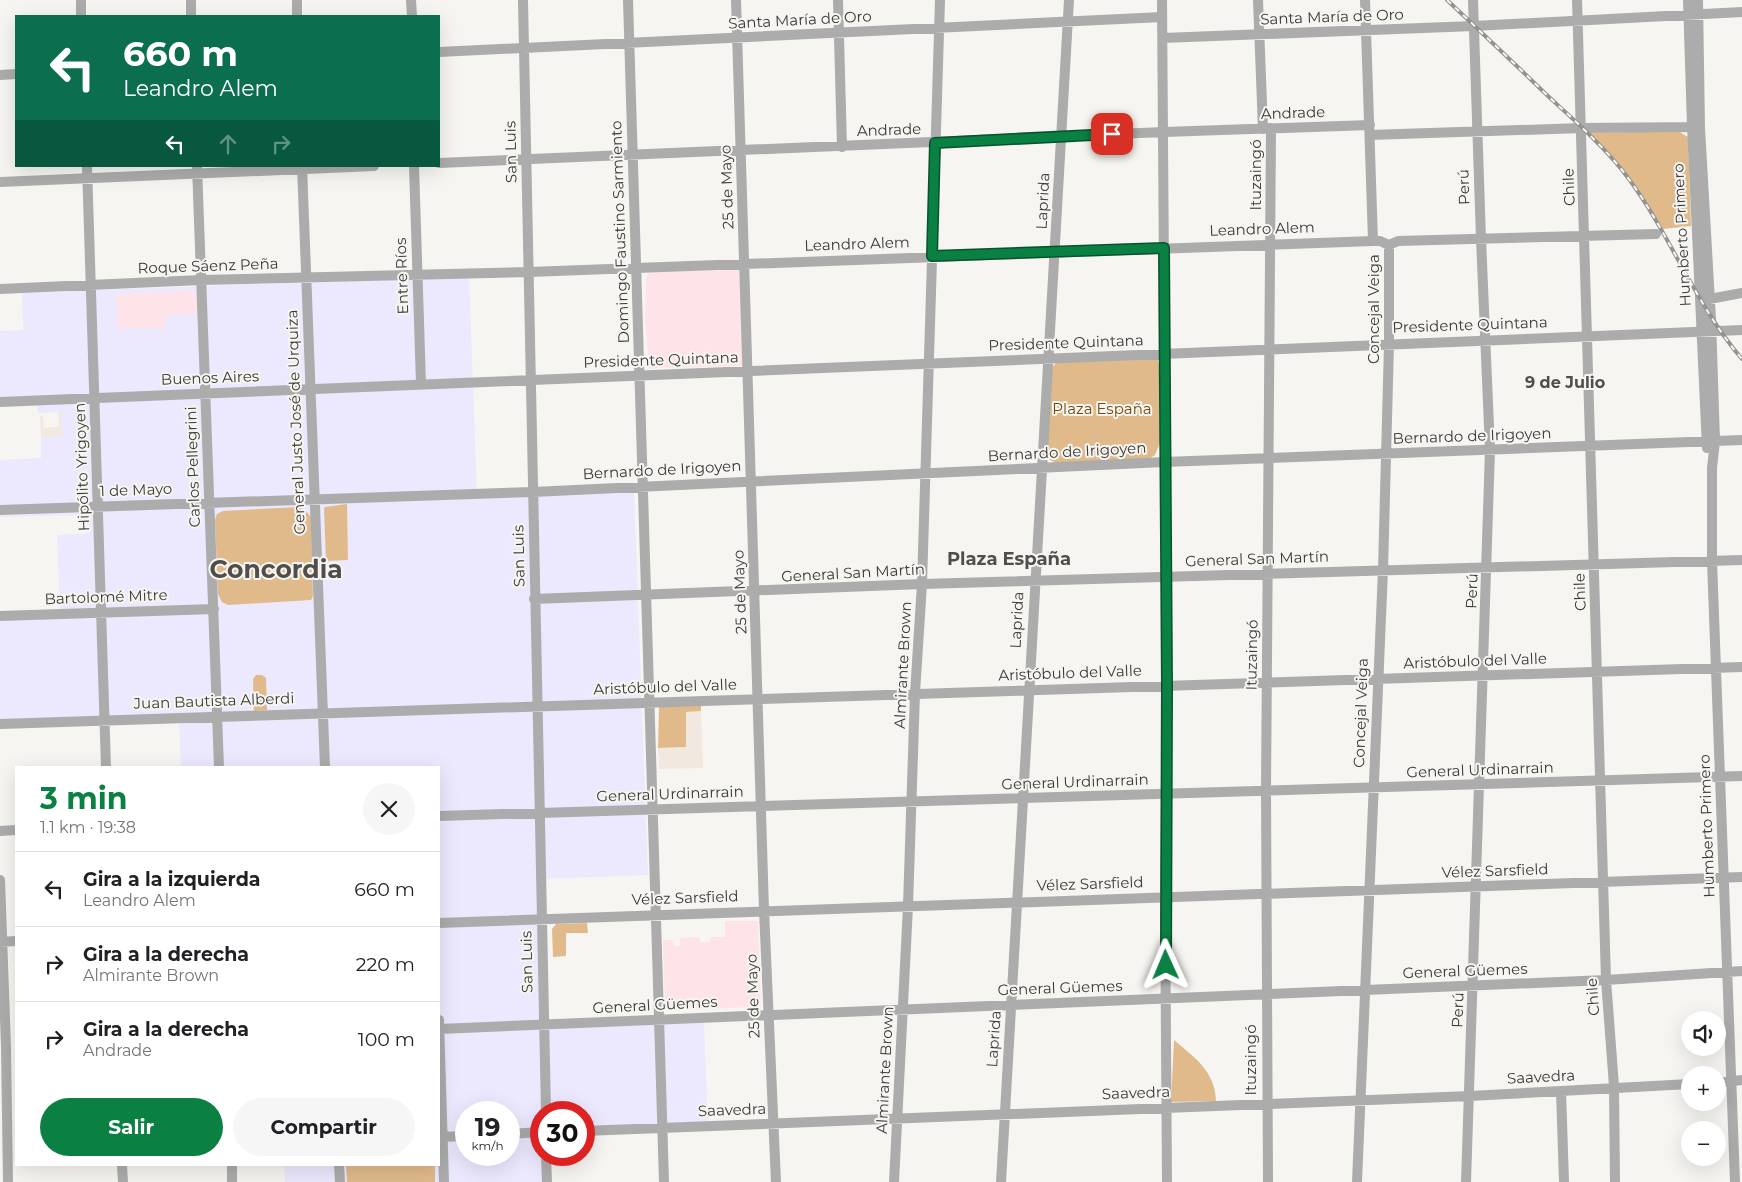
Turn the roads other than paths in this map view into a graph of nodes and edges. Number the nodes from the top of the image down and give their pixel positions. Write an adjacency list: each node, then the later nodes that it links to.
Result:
1 (81, 0): 19 (street)
2 (191, 0): 20 (street)
3 (297, 0): 21 (street)
4 (411, 0): 22 (street)
5 (523, 0): 35 (street, San Luis)
6 (628, 0): 34 (street, Domingo Faustino Sarmiento)
7 (736, 0): 33 (street, 25 de Mayo)
8 (838, 0): 30 (street)
9 (940, 0): 28 (street, Almirante Brown)
10 (1068, 0): 25 (street, Laprida)
11 (1162, 0): 24 (street)
12 (1258, 0): 31 (street, Ituzaingó)
13 (1364, 0): 29 (street, Concejal Veiga)
14 (1473, 0): 27 (street, Perú)
15 (1578, 0): 26 (street, Chile)
16 (1688, 0): 23 (street, Humberto Primero)
17 (1698, 0): 23 (street, Humberto Primero)
18 (1742, 12): 23 (street, Santa María de Oro)
19 (81, 15)
20 (191, 15)
21 (297, 15)
22 (412, 15)
23 (1693, 15): 26 (street, Santa María de Oro); 39 (street, Humberto Primero)
24 (1162, 17): 25 (street, Santa María de Oro); 32 (street)
25 (1068, 20): 28 (street, Santa María de Oro); 45 (street, Laprida)
26 (1578, 21): 27 (street, Santa María de Oro); 40 (street, Chile)
27 (1474, 26): 29 (street, Santa María de Oro); 44 (street, Perú)
28 (940, 28): 30 (street, Santa María de Oro); 46 (street, Almirante Brown)
29 (1366, 30): 31 (street, Santa María de Oro); 42 (street, Concejal Veiga)
30 (839, 33): 33 (street, Santa María de Oro); 47 (street)
31 (1259, 34): 32 (street, Santa María de Oro); 41 (street, Ituzaingó)
32 (1163, 38): 43 (street)
33 (738, 39): 34 (street, Santa María de Oro); 48 (street, 25 de Mayo)
34 (630, 44): 35 (street, Santa María de Oro); 49 (street, Domingo Faustino Sarmiento)
35 (524, 49): 36 (street, Santa María de Oro); 50 (street, San Luis)
36 (440, 52)
37 (15, 74): 38 (street)
38 (0, 75)
39 (1696, 127): 40 (street, Andrade); 77 (street, Humberto Primero)
40 (1582, 128): 44 (street, Andrade); 60 (street, Chile)
41 (1267, 129): 42 (street, Andrade); 43 (street, Andrade); 63 (street, Ituzaingó)
42 (1370, 130): 44 (street, Andrade); 62 (street, Concejal Veiga)
43 (1164, 132): 45 (street, Andrade); 65 (street)
44 (1477, 132): 61 (street, Perú)
45 (1061, 138): 46 (street, Andrade); 66 (street, Laprida)
46 (935, 143): 47 (street, Andrade); 67 (street, Almirante Brown)
47 (842, 147): 48 (street, Andrade)
48 (741, 151): 49 (street, Andrade); 68 (street, 25 de Mayo)
49 (633, 155): 50 (street, Andrade); 69 (street, Domingo Faustino Sarmiento)
50 (526, 159): 51 (street, Andrade); 70 (street, San Luis)
51 (440, 163)
52 (87, 167): 57 (street, Hipólito Yrigoyen)
53 (338, 167): 55 (street)
54 (414, 167): 71 (street, Entre Ríos)
55 (302, 168): 56 (street); 72 (street, General Justo José de Urquiza)
56 (197, 170): 57 (street); 73 (street, Carlos Pellegrini)
57 (87, 178): 58 (street); 74 (street, Hipólito Yrigoyen)
58 (0, 182)
59 (1656, 234): 60 (street)
60 (1585, 236): 61 (street); 80 (street, Chile)
61 (1480, 239): 64 (street); 81 (street, Perú)
62 (1373, 241): 63 (street, Leandro Alem); 64 (street, Leandro Alem)
63 (1271, 244): 65 (street, Leandro Alem); 83 (street, Ituzaingó)
64 (1389, 246): 82 (street, Concejal Veiga)
65 (1164, 248): 66 (street, Leandro Alem); 84 (street)
66 (1055, 251): 67 (street, Leandro Alem); 85 (street, Laprida)
67 (932, 256): 68 (street, Leandro Alem); 86 (street, Almirante Brown)
68 (744, 263): 69 (street, Leandro Alem); 87 (street, 25 de Mayo)
69 (636, 267): 70 (street, Leandro Alem); 88 (street, Domingo Faustino Sarmiento)
70 (529, 272): 71 (street, Leandro Alem); 89 (street, San Luis)
71 (417, 273): 72 (street, Roque Sáenz Peña); 90 (street, Entre Ríos)
72 (306, 277): 73 (street, Roque Sáenz Peña); 91 (street, General Justo José de Urquiza)
73 (201, 280): 74 (street, Roque Sáenz Peña); 92 (street, Carlos Pellegrini)
74 (90, 285): 75 (street, Roque Sáenz Peña); 93 (street, Hipólito Yrigoyen)
75 (0, 289)
76 (1742, 294): 77 (street)
77 (1705, 300): 79 (street, Humberto Primero)
78 (1742, 330): 79 (street, Presidente Quintana)
79 (1707, 331): 80 (street, Presidente Quintana); 96 (street, Humberto Primero)
80 (1588, 336): 81 (street, Presidente Quintana); 97 (street, Chile)
81 (1485, 339): 82 (street, Presidente Quintana); 98 (street, Perú)
82 (1389, 344): 83 (street, Presidente Quintana); 99 (street, Concejal Veiga)
83 (1270, 349): 84 (street, Presidente Quintana); 100 (street, Ituzaingó)
84 (1165, 354): 85 (street, Presidente Quintana); 101 (street)
85 (1048, 358): 86 (street, Presidente Quintana); 102 (street, Laprida)
86 (929, 364): 87 (street, Presidente Quintana); 103 (street, Almirante Brown)
87 (748, 371): 88 (street, Presidente Quintana); 104 (street, 25 de Mayo)
88 (640, 376): 89 (street, Presidente Quintana); 105 (street, Domingo Faustino Sarmiento)
89 (531, 380): 90 (street, Presidente Quintana); 106 (street, San Luis)
90 (421, 384): 91 (street, Buenos Aires)
91 (310, 389): 92 (street, Buenos Aires); 108 (street, General Justo José de Urquiza)
92 (206, 393): 93 (street, Buenos Aires); 109 (street, Carlos Pellegrini)
93 (94, 398): 94 (street, Buenos Aires); 110 (street, Hipólito Yrigoyen)
94 (0, 402)
95 (1742, 440): 96 (street, Bernardo de Irigoyen)
96 (1710, 441): 97 (street, Bernardo de Irigoyen); 112 (street, Humberto Primero)
97 (1591, 446): 98 (street, Bernardo de Irigoyen); 114 (street, Chile)
98 (1490, 450): 99 (street, Bernardo de Irigoyen); 115 (street, Perú)
99 (1386, 454): 100 (street, Bernardo de Irigoyen); 116 (street, Concejal Veiga)
100 (1270, 458): 101 (street, Bernardo de Irigoyen); 117 (street, Ituzaingó)
101 (1164, 462): 102 (street, Bernardo de Irigoyen); 118 (street)
102 (1042, 468): 103 (street, Bernardo de Irigoyen); 119 (street, Laprida)
103 (925, 473): 104 (street, Bernardo de Irigoyen); 120 (street, Almirante Brown)
104 (751, 480): 105 (street, Bernardo de Irigoyen); 121 (street, 25 de Mayo)
105 (643, 486): 106 (street, Bernardo de Irigoyen); 122 (street, Domingo Faustino Sarmiento)
106 (533, 492): 107 (street, Bernardo de Irigoyen); 123 (street, San Luis)
107 (423, 495): 108 (street, 1 de Mayo)
108 (313, 499): 109 (street, 1 de Mayo); 140 (street, General Justo José de Urquiza)
109 (210, 503): 110 (street, 1 de Mayo); 124 (street, Carlos Pellegrini)
110 (99, 506): 111 (street, 1 de Mayo); 125 (street, Hipólito Yrigoyen)
111 (0, 510)
112 (1712, 560): 113 (street, General San Martín); 114 (street, General San Martín); 128 (street, Humberto Primero)
113 (1742, 560)
114 (1595, 564): 115 (street, General San Martín); 129 (street, Chile)
115 (1487, 567): 116 (street, General San Martín); 130 (street, Perú)
116 (1383, 570): 117 (street, General San Martín); 131 (street, Concejal Veiga)
117 (1269, 574): 118 (street, General San Martín); 132 (street, Ituzaingó)
118 (1166, 578): 119 (street, General San Martín); 133 (street)
119 (1034, 581): 120 (street, General San Martín); 134 (street, Laprida)
120 (922, 584): 121 (street, General San Martín); 135 (street, Almirante Brown)
121 (754, 592): 122 (street, General San Martín); 136 (street, 25 de Mayo)
122 (647, 596): 123 (street, General San Martín); 137 (street, Domingo Faustino Sarmiento)
123 (534, 599): 138 (street, San Luis)
124 (214, 609): 125 (street, Bartolomé Mitre); 141 (street, Carlos Pellegrini)
125 (101, 613): 126 (street, Bartolomé Mitre); 142 (street, Hipólito Yrigoyen)
126 (0, 616)
127 (1742, 667): 128 (street, Aristóbulo del Valle)
128 (1716, 668): 129 (street, Aristóbulo del Valle); 148 (street, Humberto Primero)
129 (1598, 672): 130 (street, Aristóbulo del Valle); 149 (street, Chile)
130 (1484, 676): 131 (street, Aristóbulo del Valle); 150 (street, Perú)
131 (1377, 679): 132 (street, Aristóbulo del Valle); 151 (street, Concejal Veiga)
132 (1267, 682): 133 (street, Aristóbulo del Valle); 152 (street, Ituzaingó)
133 (1167, 685): 134 (street, Aristóbulo del Valle); 153 (street)
134 (1028, 689): 135 (street, Aristóbulo del Valle); 154 (street, Laprida)
135 (915, 693): 136 (street, Aristóbulo del Valle); 155 (street, Almirante Brown)
136 (758, 699): 137 (street, Aristóbulo del Valle); 156 (street, 25 de Mayo)
137 (649, 703): 138 (street, Aristóbulo del Valle); 157 (street, Domingo Faustino Sarmiento)
138 (536, 707): 139 (street, Aristóbulo del Valle); 158 (street, San Luis)
139 (429, 710): 140 (street, Juan Bautista Alberdi)
140 (322, 712): 141 (street, Juan Bautista Alberdi); 146 (street, General Justo José de Urquiza)
141 (217, 716): 142 (street, Juan Bautista Alberdi); 145 (street, Carlos Pellegrini)
142 (105, 721): 143 (street, Juan Bautista Alberdi); 144 (street, Hipólito Yrigoyen)
143 (0, 724)
144 (106, 766)
145 (219, 766)
146 (325, 766)
147 (1742, 776): 148 (street, General Urdinarrain)
148 (1720, 777): 149 (street, General Urdinarrain); 163 (street, Humberto Primero)
149 (1601, 781): 150 (street, General Urdinarrain); 165 (street, Chile)
150 (1481, 784): 151 (street, General Urdinarrain); 166 (street, Perú)
151 (1373, 788): 152 (street, General Urdinarrain); 167 (street, Concejal Veiga)
152 (1266, 790): 153 (street, General Urdinarrain); 168 (street, Ituzaingó)
153 (1165, 794): 154 (street, General Urdinarrain); 169 (street)
154 (1023, 798): 155 (street, General Urdinarrain); 170 (street, Laprida)
155 (911, 802): 156 (street, General Urdinarrain); 171 (street, Almirante Brown)
156 (761, 806): 157 (street, General Urdinarrain); 172 (street, 25 de Mayo)
157 (653, 810): 158 (street, General Urdinarrain); 173 (street, Domingo Faustino Sarmiento)
158 (539, 813): 159 (street, General Urdinarrain); 174 (street, San Luis)
159 (440, 816)
160 (15, 830): 161 (street)
161 (0, 831)
162 (1742, 877): 163 (street, Vélez Sarsfield)
163 (1724, 878): 165 (street, Vélez Sarsfield); 179 (street, Humberto Primero)
164 (0, 880): 177 (street)
165 (1604, 882): 166 (street, Vélez Sarsfield); 180 (street, Chile)
166 (1476, 887): 167 (street, Vélez Sarsfield); 181 (street, Perú)
167 (1369, 888): 168 (street, Vélez Sarsfield); 182 (street, Concejal Veiga)
168 (1267, 892): 169 (street, Vélez Sarsfield); 183 (street, Ituzaingó)
169 (1165, 897): 170 (street, Vélez Sarsfield); 184 (street)
170 (1015, 902): 171 (street, Vélez Sarsfield); 185 (street, Laprida)
171 (908, 906): 172 (street, Vélez Sarsfield); 186 (street, Almirante Brown)
172 (764, 910): 173 (street, Vélez Sarsfield); 187 (street, 25 de Mayo)
173 (657, 914): 174 (street, Vélez Sarsfield); 188 (street, Domingo Faustino Sarmiento)
174 (541, 920): 175 (street, Vélez Sarsfield); 189 (street, San Luis)
175 (440, 923)
176 (15, 941): 177 (street)
177 (1, 942): 191 (street)
178 (1742, 971): 179 (street, General Güemes)
179 (1728, 972): 180 (street, General Güemes); 193 (street, Humberto Primero)
180 (1606, 980): 181 (street, General Güemes); 197 (street, Chile)
181 (1473, 986): 182 (street, General Güemes); 199 (street, Perú)
182 (1364, 990): 183 (street, General Güemes); 200 (street, Concejal Veiga)
183 (1266, 993): 184 (street, General Güemes); 202 (street, Ituzaingó)
184 (1167, 998): 185 (street, General Güemes); 203 (street)
185 (1011, 1005): 186 (street, General Güemes); 204 (street, Laprida)
186 (902, 1010): 187 (street, General Güemes); 205 (street, Almirante Brown)
187 (769, 1014): 188 (street, General Güemes); 206 (street, 25 de Mayo)
188 (661, 1020): 189 (street, General Güemes); 207 (street, Domingo Faustino Sarmiento)
189 (544, 1025): 190 (street, General Güemes); 201 (street, San Luis)
190 (440, 1029)
191 (7, 1047): 211 (street)
192 (1742, 1080): 193 (street)
193 (1731, 1081): 194 (street); 232 (street, Humberto Primero)
194 (1726, 1082)
195 (440, 1083): 210 (street)
196 (1681, 1084): 197 (street, Saavedra)
197 (1614, 1086): 198 (street, Saavedra); 231 (street, Chile)
198 (1562, 1091): 199 (street, Saavedra); 230 (street)
199 (1470, 1096): 200 (street, Saavedra); 229 (street, Perú)
200 (1361, 1100): 202 (street, Saavedra); 228 (street, Concejal Veiga)
201 (546, 1101)
202 (1266, 1103): 203 (street, Saavedra); 227 (street, Ituzaingó)
203 (1167, 1107): 204 (street, Saavedra); 226 (street)
204 (1004, 1114): 205 (street, Saavedra); 225 (street, Laprida)
205 (898, 1118): 206 (street, Saavedra); 224 (street, Almirante Brown)
206 (774, 1123): 207 (street, Saavedra); 223 (street, 25 de Mayo)
207 (663, 1128): 208 (street, Saavedra); 222 (street, Domingo Faustino Sarmiento)
208 (595, 1131)
209 (455, 1136): 210 (street)
210 (441, 1137): 220 (street)
211 (8, 1157): 216 (street)
212 (122, 1166): 217 (street)
213 (232, 1166): 218 (street)
214 (339, 1166): 219 (street)
215 (546, 1166): 221 (street)
216 (8, 1182)
217 (122, 1182)
218 (232, 1182)
219 (340, 1182)
220 (444, 1182)
221 (547, 1182)
222 (664, 1182)
223 (776, 1182)
224 (894, 1182)
225 (1001, 1182)
226 (1167, 1182)
227 (1268, 1182)
228 (1357, 1182)
229 (1466, 1182)
230 (1564, 1182)
231 (1615, 1182)
232 (1735, 1182)

